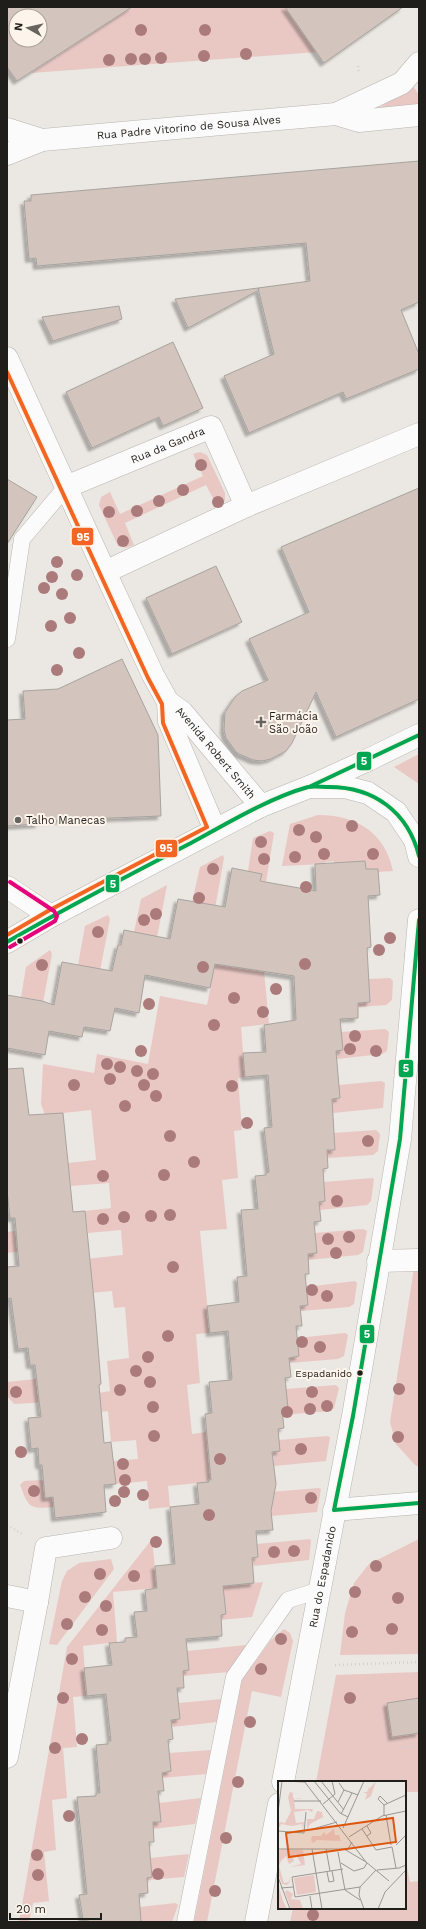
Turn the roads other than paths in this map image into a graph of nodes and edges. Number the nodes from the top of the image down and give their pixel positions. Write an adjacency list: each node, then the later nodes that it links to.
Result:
1 (419, 62): 2 (street, Rua Padre Vitorino de Sousa Alves)
2 (336, 114): 3 (street, Rua Padre Vitorino de Sousa Alves); 5 (street, Rua Padre Vitorino de Sousa Alves)
3 (419, 114)
4 (7, 129): 5 (street, Rua Padre Vitorino de Sousa Alves)
5 (42, 140): 6 (street, Rua Padre Vitorino de Sousa Alves)
6 (7, 154)
7 (7, 358): 9 (street, Avenida Robert Smith)
8 (419, 434): 10 (street)
9 (66, 487): 10 (street, Rua da Gandra); 11 (street, Avenida Robert Smith); 12 (lane)
10 (246, 506): 11 (street)
11 (105, 572): 14 (street, Avenida Robert Smith)
12 (9, 605): 13 (lane)
13 (7, 639)
14 (168, 702): 17 (street, Avenida Robert Smith); 18 (street, Avenida Robert Smith)
15 (419, 734): 16 (street)
16 (309, 787): 17 (street); 19 (street)
17 (261, 806): 18 (street)
18 (215, 830): 21 (street)
19 (419, 856)
20 (7, 887): 21 (street)
21 (51, 916): 23 (street)
22 (419, 920): 24 (street, Rua do Espadanido)
23 (7, 942)
24 (418, 953): 26 (street, Rua do Espadanido)
25 (419, 1260): 26 (street)
26 (378, 1261): 28 (street, Rua do Espadanido)
27 (419, 1503): 28 (street)
28 (334, 1510): 30 (street, Rua do Espadanido)
29 (112, 1538): 32 (street)
30 (320, 1590): 34 (street, Rua do Espadanido); 36 (lane)
31 (7, 1596): 32 (street)
32 (37, 1602): 33 (street)
33 (7, 1757)
34 (283, 1781)
35 (278, 1809): 37 (street)
36 (185, 1922)
37 (256, 1922)

